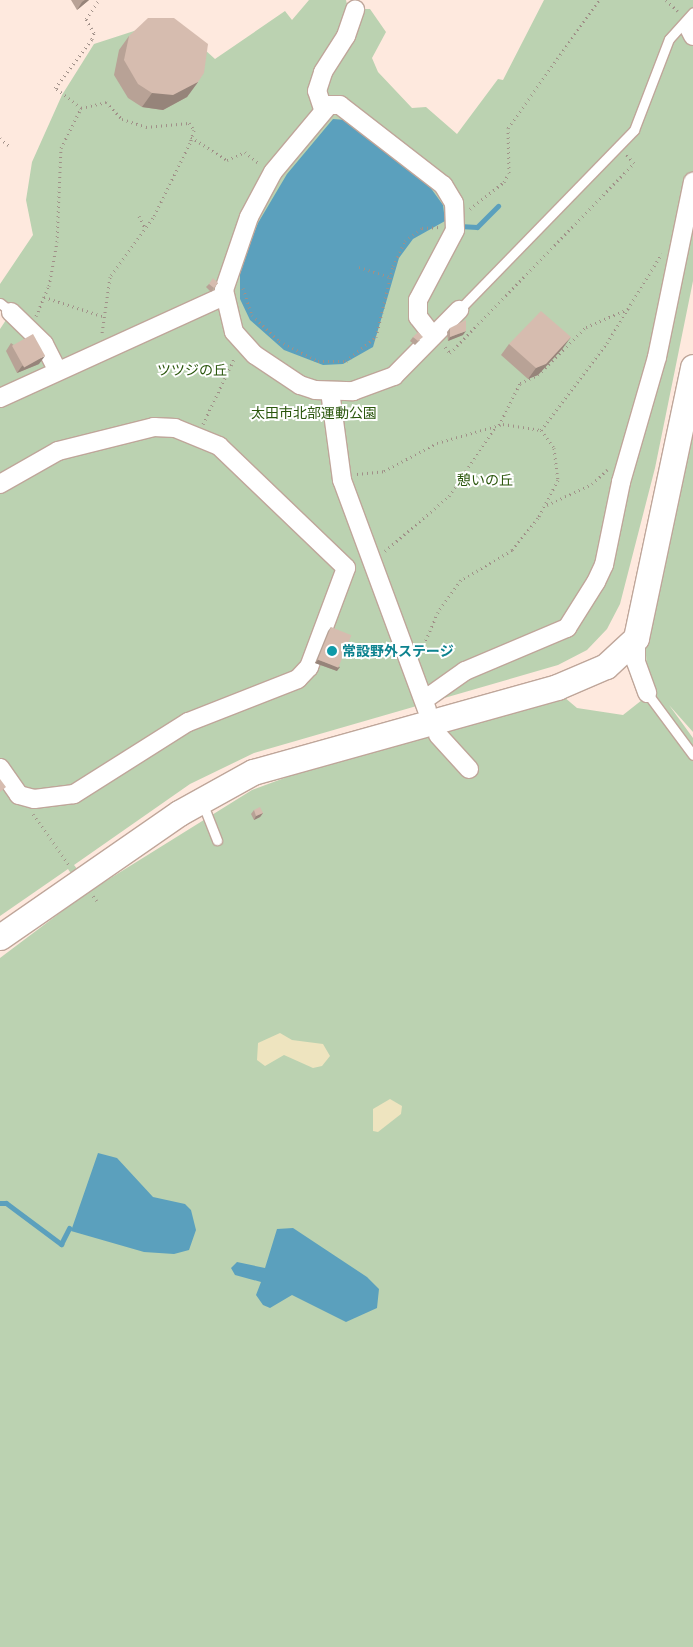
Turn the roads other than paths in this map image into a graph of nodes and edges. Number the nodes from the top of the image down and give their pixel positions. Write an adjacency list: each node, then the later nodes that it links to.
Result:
1 (355, 10): 3 (street)
2 (691, 25): 7 (lane)
3 (323, 109): 5 (street); 8 (street)
4 (693, 182): 11 (street)
5 (224, 296): 10 (street); 11 (street)
6 (6, 308): 10 (street)
7 (459, 310): 8 (street)
8 (434, 336): 11 (street)
9 (693, 367): 14 (street)
10 (58, 371): 12 (street)
11 (330, 391)
12 (0, 398)
13 (0, 484): 18 (street)
14 (636, 638): 15 (street); 20 (street)
15 (647, 693): 17 (lane)
16 (438, 736): 19 (street)
17 (693, 755)
18 (0, 768)
19 (469, 769)
20 (201, 800): 21 (lane); 22 (street)
21 (217, 840)
22 (0, 937)

